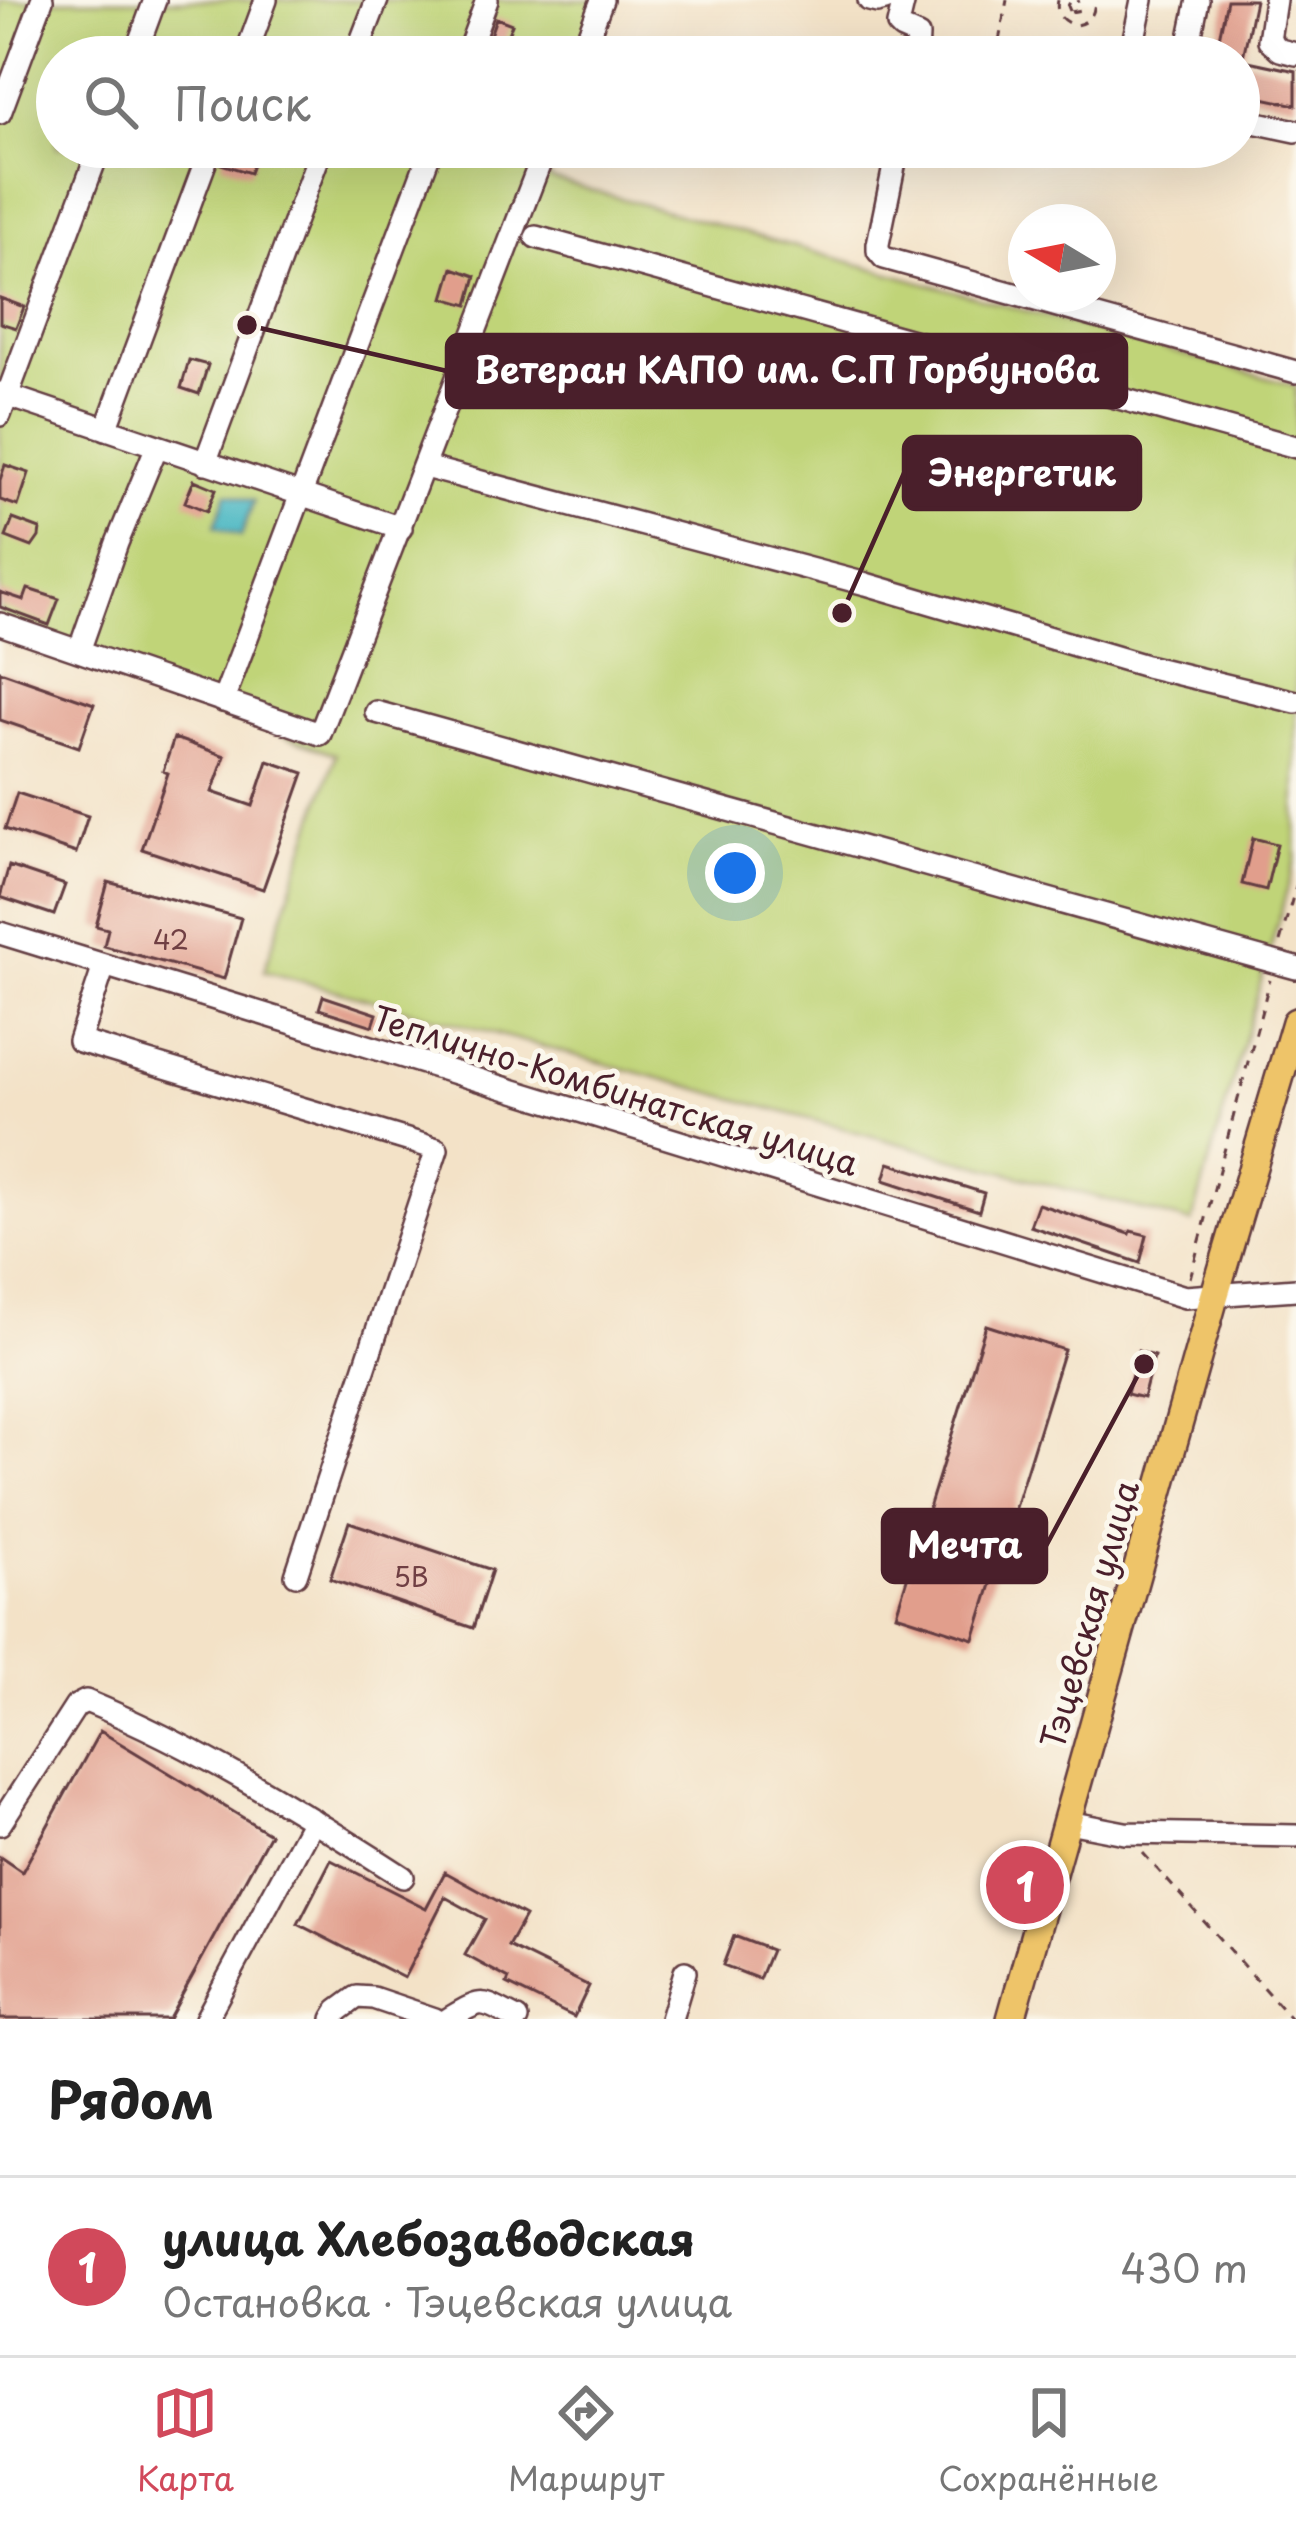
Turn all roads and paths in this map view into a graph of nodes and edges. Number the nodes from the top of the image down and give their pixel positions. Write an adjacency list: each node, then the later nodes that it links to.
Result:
1 (42, 0): 26 (street)
2 (155, 0): 16 (street)
3 (266, 0): 17 (street)
4 (376, 0): 18 (street)
5 (487, 0): 19 (street)
6 (602, 0): 20 (street)
7 (869, 0): 8 (street)
8 (885, 0)
9 (904, 0): 21 (street)
10 (1007, 0): 22 (path)
11 (1058, 0): 12 (path)
12 (1094, 0)
13 (1142, 0): 23 (street)
14 (1198, 0): 24 (street)
15 (1275, 0): 25 (street)
16 (142, 36)
17 (253, 36)
18 (363, 36)
19 (474, 36)
20 (588, 36)
21 (919, 36)
22 (999, 36)
23 (1134, 36)
24 (1190, 36)
25 (1296, 54)
26 (0, 112)
27 (1260, 123): 28 (street)
28 (1296, 131)
29 (92, 168): 37 (street)
30 (203, 168): 38 (street)
31 (314, 168): 41 (street)
32 (424, 168): 43 (street)
33 (538, 168): 42 (street)
34 (894, 168): 36 (street)
35 (536, 237): 40 (street)
36 (1296, 372)
37 (3, 401): 38 (street)
38 (106, 429): 39 (street)
39 (157, 446): 41 (street); 46 (street)
40 (1296, 447)
41 (205, 463): 43 (street)
42 (424, 467): 44 (street); 48 (street)
43 (302, 496): 44 (street); 47 (street)
44 (401, 528): 47 (street)
45 (0, 624): 46 (street)
46 (79, 651): 47 (street)
47 (224, 701)
48 (1296, 702)
49 (376, 712): 53 (street)
50 (1296, 886): 53 (path)
51 (0, 933): 52 (street, Теплично-Комбинатская улица)
52 (104, 966): 57 (street, Теплично-Комбинатская улица); 58 (street)
53 (1285, 966): 57 (path)
54 (1296, 1022): 56 (main road, Тэцевская улица)
55 (1296, 1289): 56 (street, Теплично-Комбинатская улица)
56 (1215, 1294): 57 (street, Теплично-Комбинатская улица); 60 (main road, Тэцевская улица)
57 (1185, 1297)
58 (296, 1575)
59 (313, 1820): 61 (street); 64 (street); 66 (street)
60 (1068, 1822): 62 (street); 72 (main road, Тэцевская улица)
61 (0, 1824)
62 (1125, 1833): 63 (street); 73 (path)
63 (1296, 1836)
64 (403, 1877)
65 (686, 1972): 71 (street)
66 (206, 2019)
67 (333, 2019): 68 (street)
68 (434, 2019)
69 (448, 2019): 70 (street)
70 (518, 2019)
71 (671, 2019)
72 (1011, 2019)
73 (1291, 2019)

